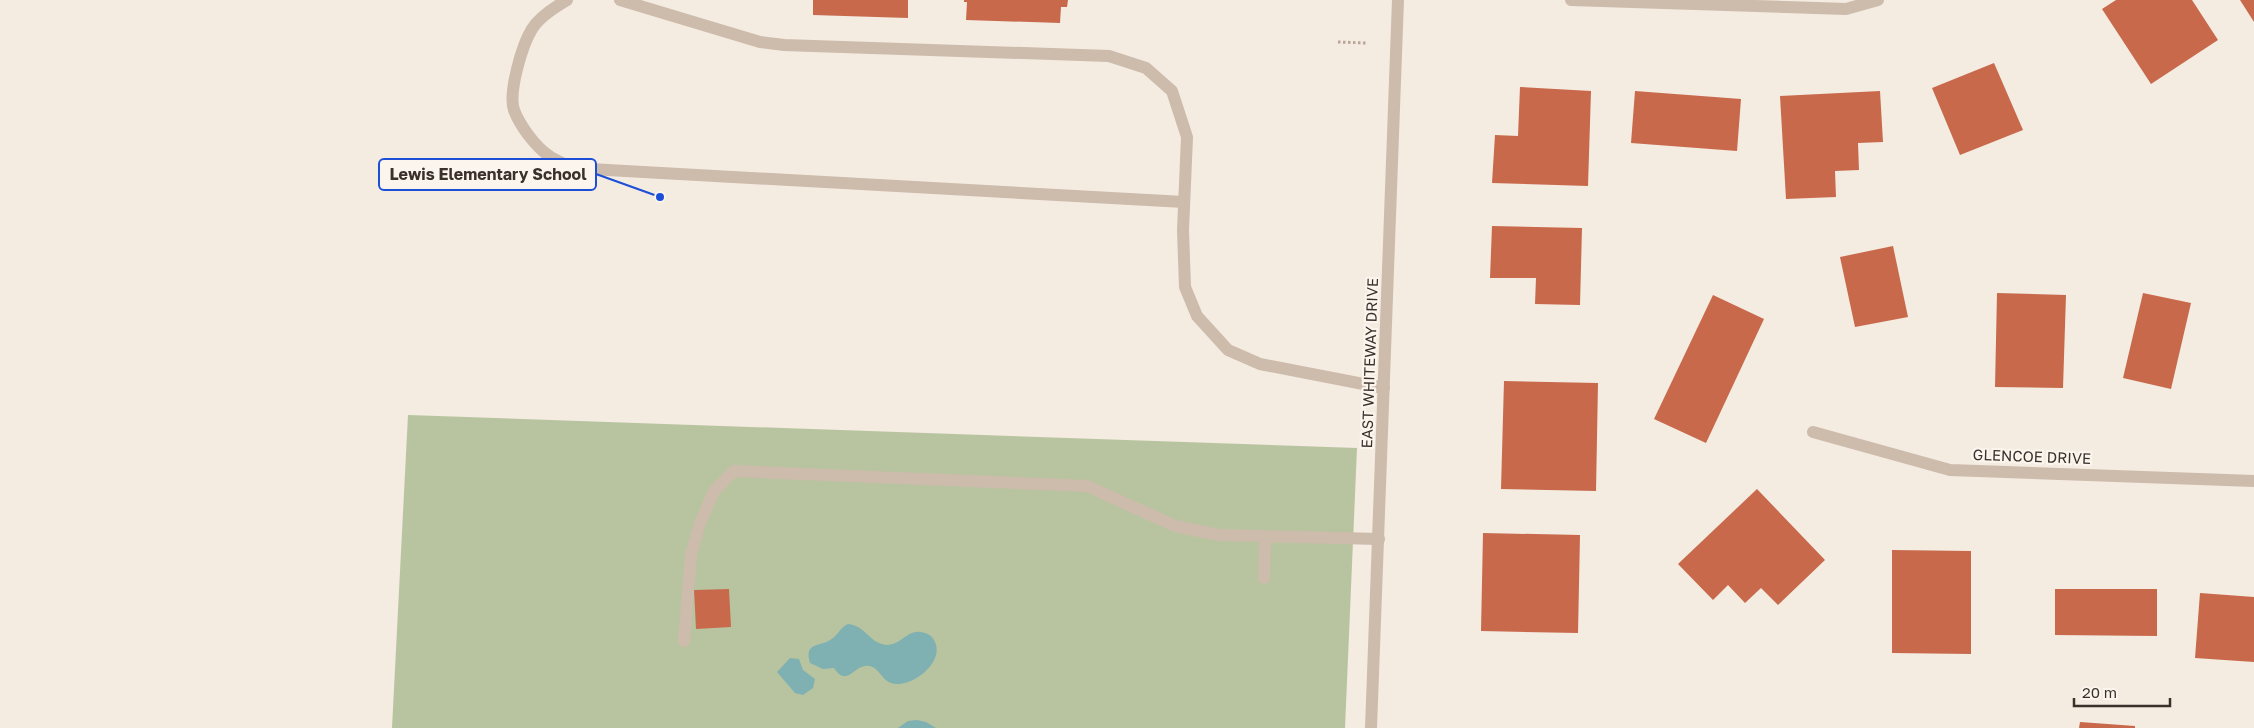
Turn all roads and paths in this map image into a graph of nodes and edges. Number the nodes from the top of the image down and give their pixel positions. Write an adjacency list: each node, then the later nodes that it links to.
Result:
1 (567, 0): 8 (street)
2 (620, 0): 8 (street)
3 (1398, 0): 9 (street, EAST WHITEWAY DRIVE)
4 (1571, 0): 5 (street)
5 (1878, 0)
6 (1338, 42): 7 (path)
7 (1366, 43)
8 (1184, 202): 9 (street)
9 (1384, 388): 13 (street, EAST WHITEWAY DRIVE)
10 (1813, 432): 11 (street, GLENCOE DRIVE)
11 (2254, 481)
12 (1265, 538): 13 (street); 14 (street); 15 (street)
13 (1379, 539): 16 (street, EAST WHITEWAY DRIVE)
14 (1264, 578)
15 (684, 641)
16 (1371, 728)

